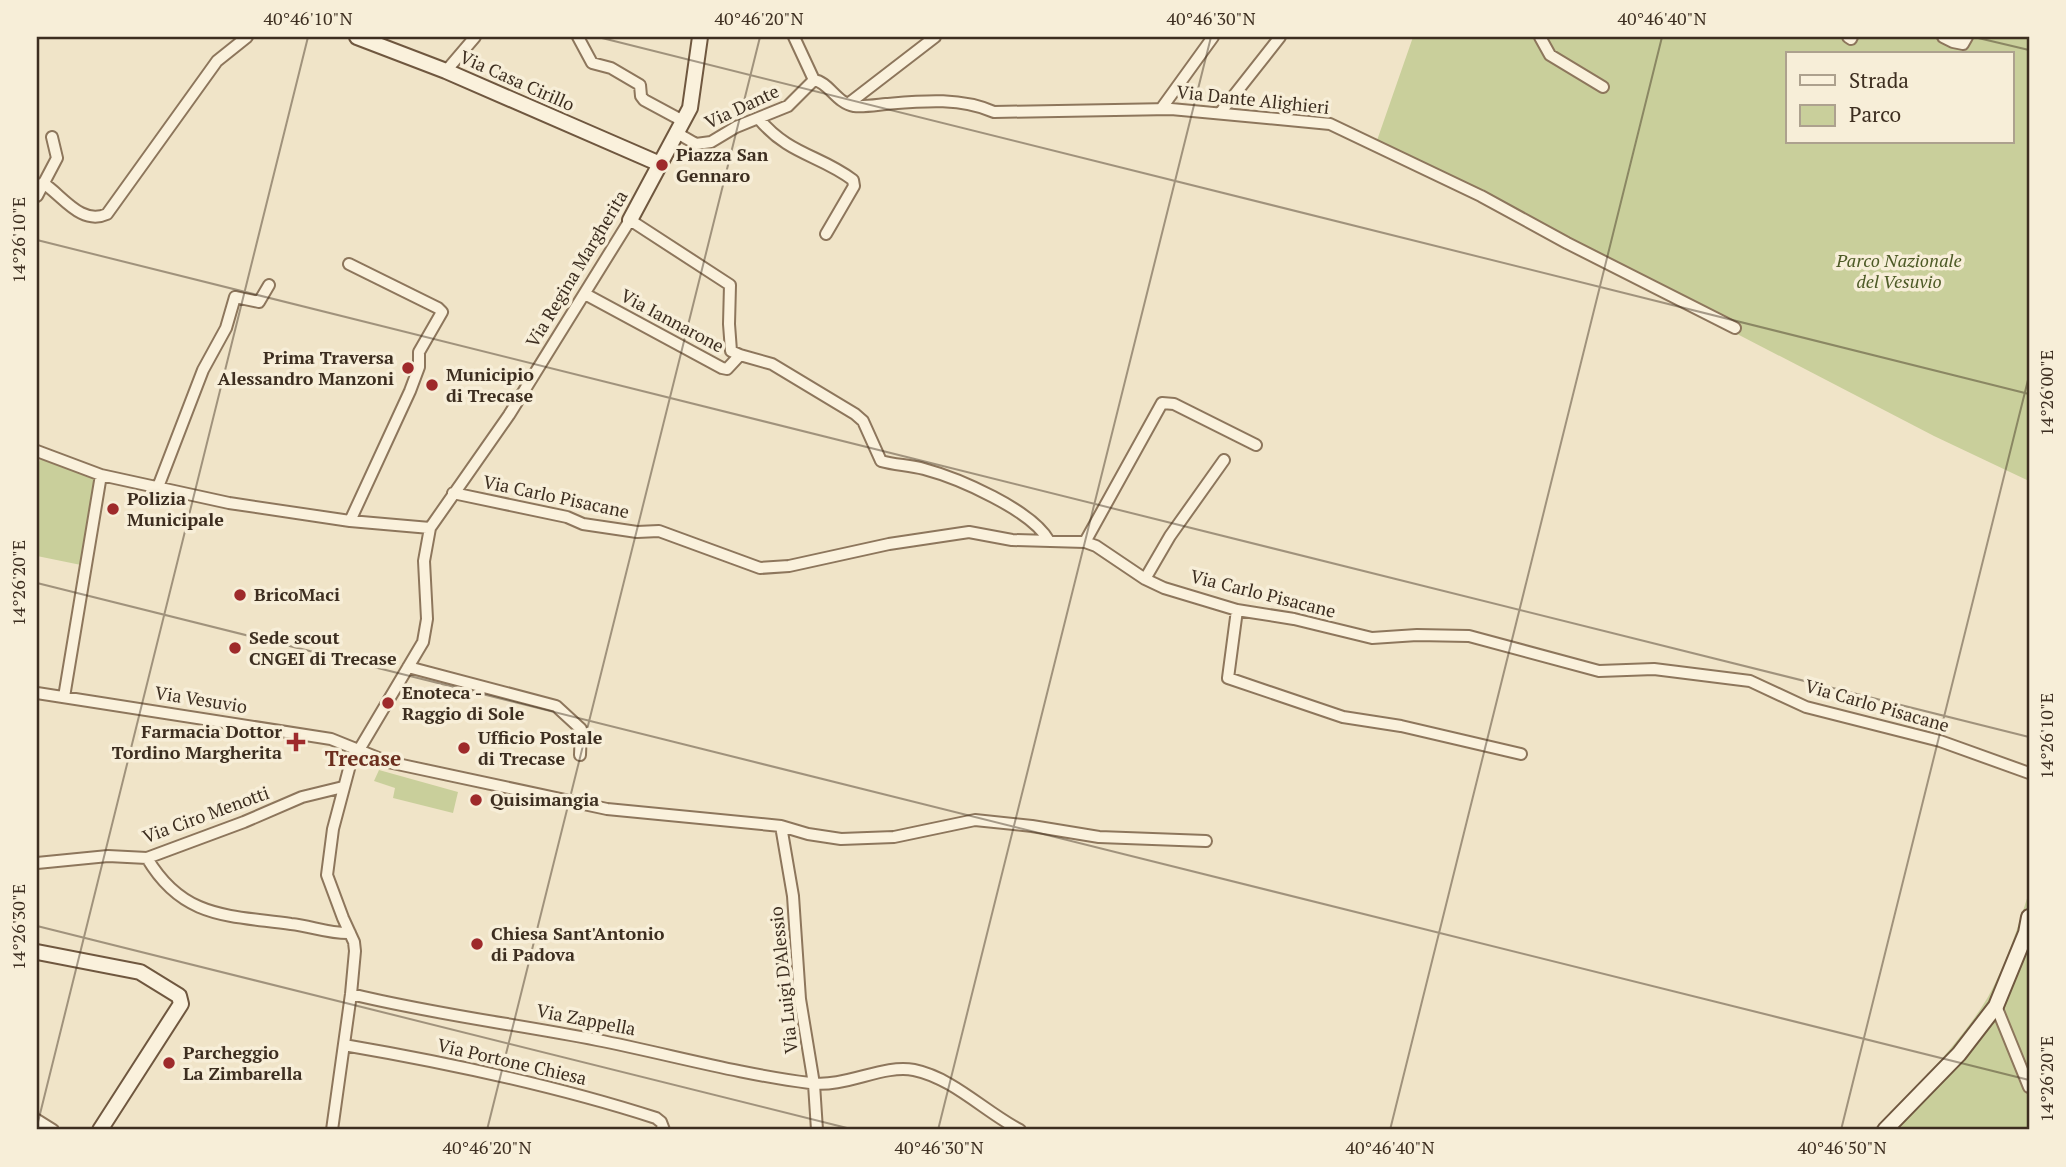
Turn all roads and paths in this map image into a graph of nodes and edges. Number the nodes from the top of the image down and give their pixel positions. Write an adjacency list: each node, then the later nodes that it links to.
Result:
1 (247, 37): 23 (street)
2 (357, 37): 13 (street, Via Casa Cirillo)
3 (475, 37): 13 (street)
4 (578, 37): 20 (street, Via Dante)
5 (700, 37): 20 (street, Via Regina Margherita)
6 (794, 37): 14 (street)
7 (935, 37): 16 (street)
8 (1213, 37): 17 (street)
9 (1280, 37): 18 (street)
10 (1539, 37): 15 (street)
11 (1943, 37): 12 (street)
12 (1968, 37)
13 (446, 71): 22 (street, Via Casa Cirillo)
14 (814, 80): 16 (street); 19 (street, Via Dante)
15 (1602, 87)
16 (848, 104): 17 (street, Via Dante Alighieri)
17 (1161, 109): 18 (street, Via Dante Alighieri)
18 (1220, 113): 30 (street, Via Dante Alighieri)
19 (759, 118): 20 (street, Via Dante); 26 (street)
20 (680, 127): 22 (street, Via Regina Margherita)
21 (52, 137): 23 (street)
22 (660, 164): 25 (street, Via Regina Margherita)
23 (43, 183): 24 (street)
24 (37, 196)
25 (630, 220): 29 (street, Via Regina Margherita); 31 (street)
26 (826, 234)
27 (349, 264): 38 (street)
28 (269, 285): 36 (street)
29 (585, 294): 31 (street, Via Iannarone); 37 (street, Via Regina Margherita)
30 (1735, 328)
31 (740, 355): 40 (street, Via Iannarone)
32 (1256, 445): 41 (street)
33 (37, 451): 35 (street)
34 (1224, 460): 42 (street)
35 (101, 475): 36 (street); 46 (street)
36 (158, 487): 38 (street)
37 (453, 493): 39 (street, Via Regina Margherita); 40 (street, Via Carlo Pisacane)
38 (350, 521): 39 (street)
39 (429, 528): 44 (street, Via Regina Margherita)
40 (1049, 541): 41 (street, Via Carlo Pisacane)
41 (1085, 542): 42 (street, Via Carlo Pisacane)
42 (1145, 579): 43 (street, Via Carlo Pisacane)
43 (1237, 610): 48 (street); 50 (street, Via Carlo Pisacane)
44 (408, 667): 47 (street, Via Regina Margherita); 49 (street)
45 (37, 693): 46 (street, Via Vesuvio)
46 (64, 697): 47 (street, Via Vesuvio)
47 (357, 751): 51 (street, Via Regina Margherita); 52 (street, Via Vesuvio)
48 (1521, 754)
49 (580, 755)
50 (2029, 773)
51 (343, 788): 54 (street, Via Ciro Menotti); 57 (street, Via Regina Margherita)
52 (780, 826): 53 (street, Via Vesuvio); 62 (street, Via Luigi D'Alessio)
53 (1206, 841)
54 (147, 858): 55 (street, Via Ciro Menotti); 57 (street)
55 (37, 863)
56 (2029, 917): 60 (street)
57 (350, 933): 59 (street, Via Regina Margherita)
58 (37, 952): 66 (street)
59 (351, 994): 61 (street, Via Regina Margherita); 62 (street, Via Zappella)
60 (1996, 1006): 63 (street); 71 (street)
61 (344, 1045): 67 (street, Via Regina Margherita); 68 (street, Via Portone Chiesa)
62 (814, 1084): 69 (street, Via Luigi D'Alessio); 70 (street, Via Zappella)
63 (2029, 1087)
64 (37, 1120): 65 (street)
65 (53, 1130)
66 (100, 1130)
67 (334, 1130)
68 (664, 1130)
69 (817, 1130)
70 (1020, 1130)
71 (1885, 1130)

